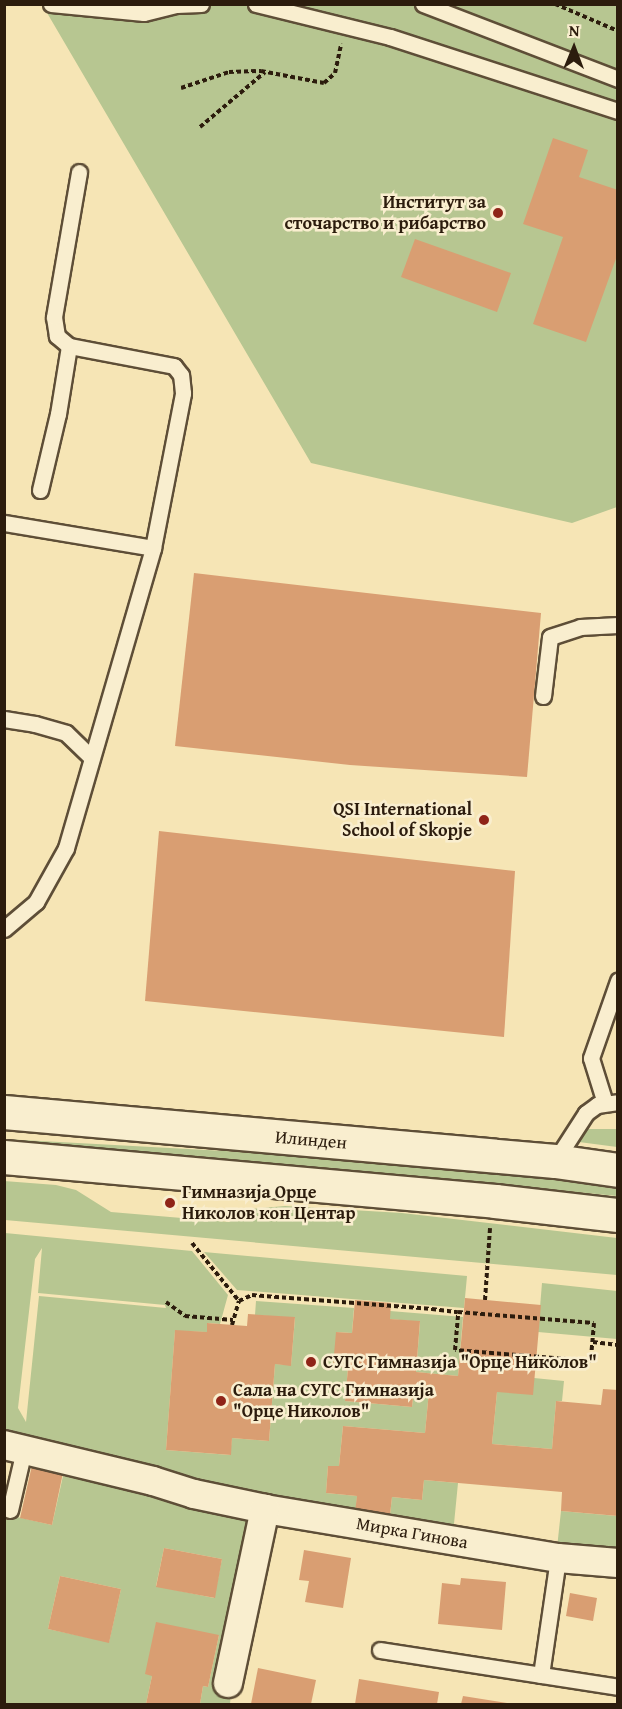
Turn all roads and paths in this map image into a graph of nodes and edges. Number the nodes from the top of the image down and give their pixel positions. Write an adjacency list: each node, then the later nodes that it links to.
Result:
1 (51, 4): 6 (lane)
2 (201, 4): 6 (lane)
3 (256, 4): 7 (lane)
4 (423, 4): 10 (lane)
5 (555, 4): 8 (path)
6 (176, 5)
7 (345, 24): 9 (path); 12 (lane)
8 (618, 31)
9 (265, 72): 11 (path); 13 (path)
10 (618, 79)
11 (180, 88)
12 (618, 111)
13 (200, 127)
14 (79, 172): 15 (lane)
15 (69, 346): 16 (lane); 18 (lane)
16 (40, 490)
17 (4, 523): 18 (lane)
18 (153, 548): 22 (lane)
19 (618, 625): 20 (lane)
20 (543, 696)
21 (4, 719): 22 (lane)
22 (91, 757): 23 (lane)
23 (4, 929)
24 (618, 981): 25 (lane)
25 (611, 1102): 28 (lane)
26 (4, 1112): 28 (street, Илинден)
27 (4, 1157): 30 (street)
28 (555, 1161): 29 (street, Илинден)
29 (618, 1170)
30 (618, 1215)
31 (490, 1218): 33 (path)
32 (192, 1243): 34 (path)
33 (484, 1300)
34 (239, 1301): 35 (path); 36 (path)
35 (166, 1302)
36 (458, 1312): 37 (path); 37 (path)
37 (593, 1342): 38 (path)
38 (618, 1345)
39 (14, 1447): 40 (street, Мирка Гинова); 41 (lane)
40 (265, 1509): 42 (street, Мирка Гинова); 46 (street)
41 (10, 1510)
42 (558, 1558): 43 (street, Мирка Гинова); 45 (lane)
43 (618, 1563)
44 (380, 1650): 45 (lane)
45 (541, 1675): 47 (lane)
46 (228, 1683)
47 (618, 1688)

